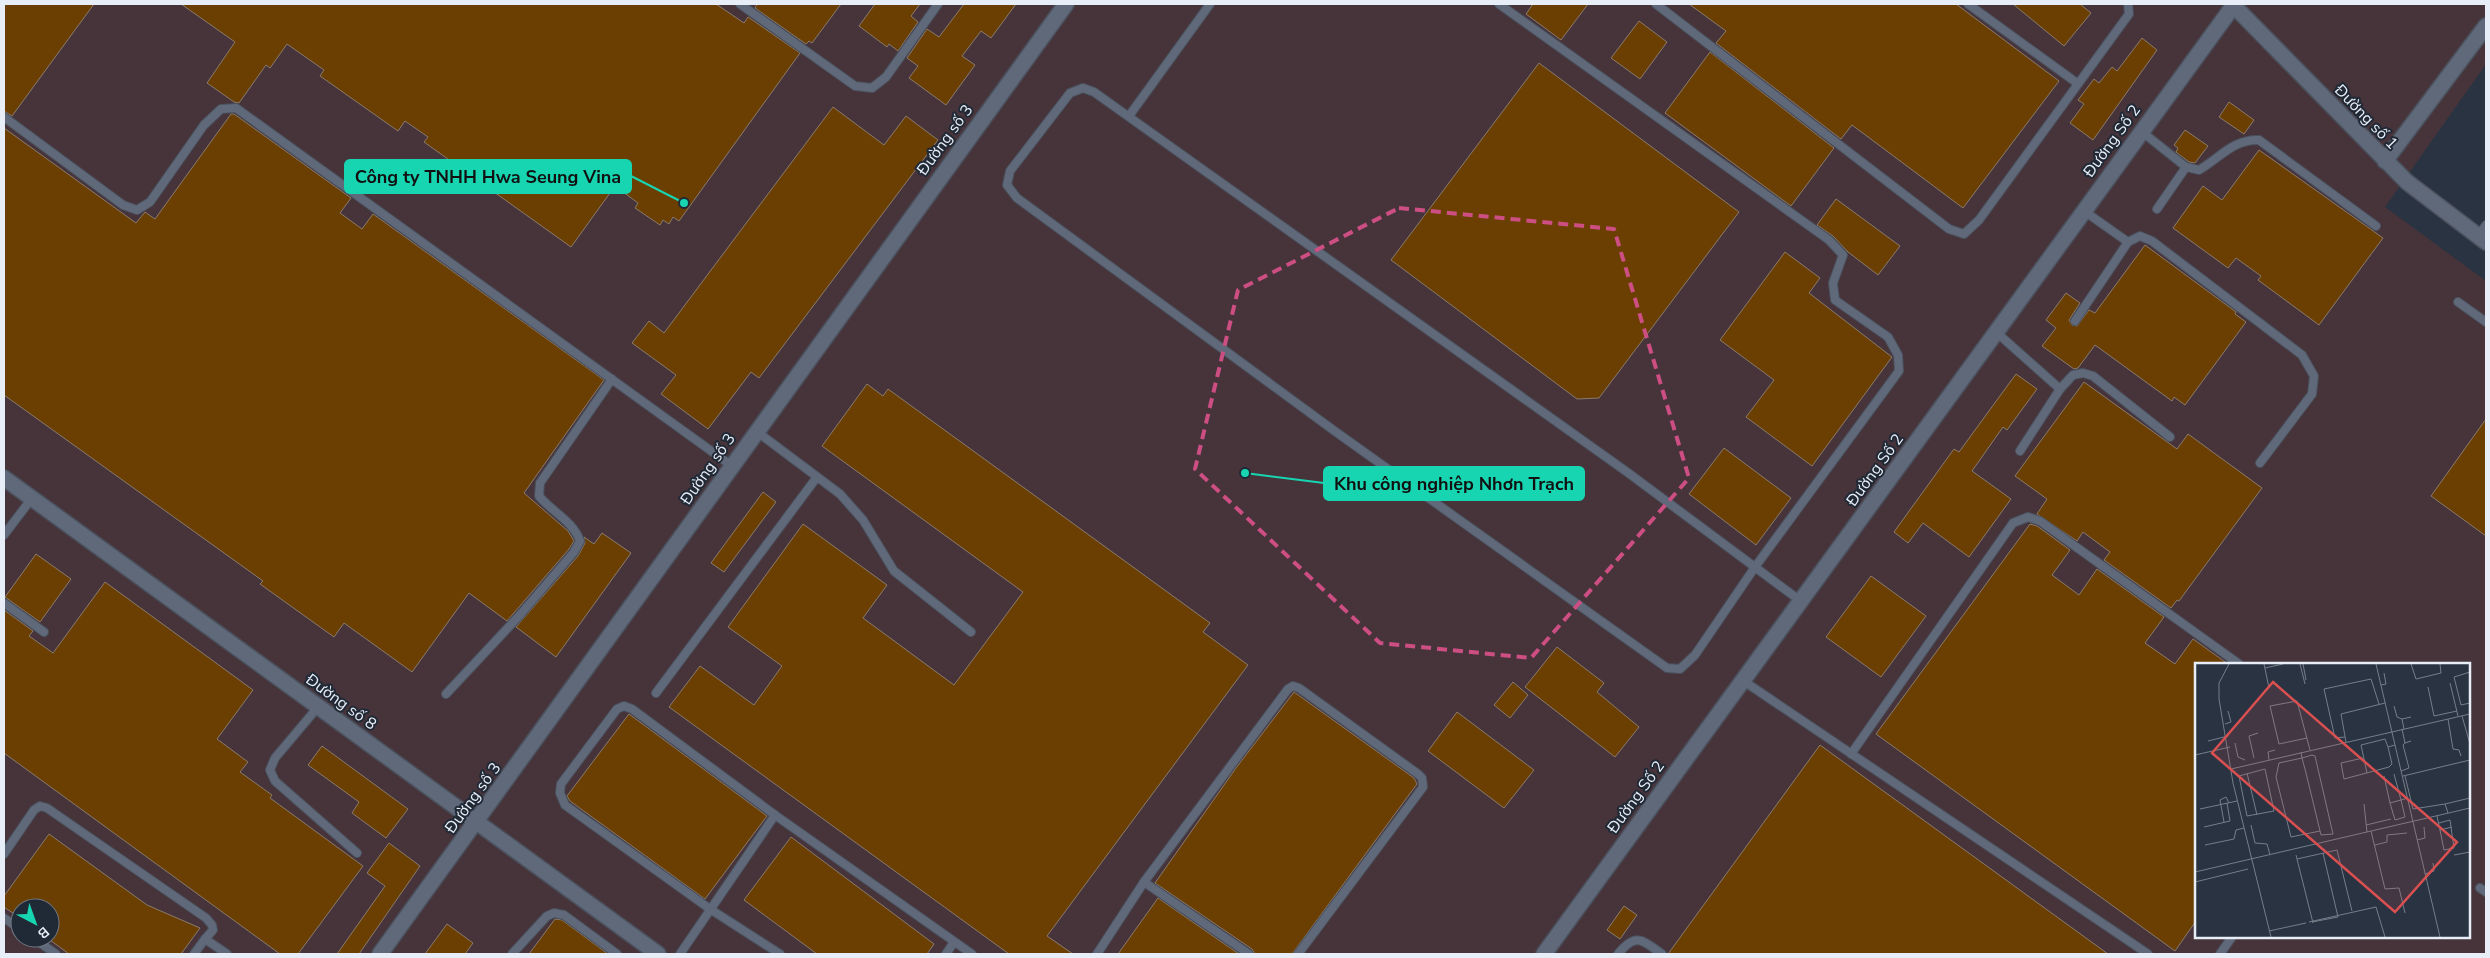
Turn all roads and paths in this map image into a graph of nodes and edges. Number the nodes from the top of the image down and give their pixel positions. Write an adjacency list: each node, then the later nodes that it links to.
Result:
1 (740, 4): 2 (lane)
2 (938, 4)
3 (1066, 4): 28 (street, Đường số 3)
4 (1210, 4): 12 (lane)
5 (1499, 4): 37 (lane)
6 (1656, 4): 11 (lane)
7 (1968, 4): 11 (lane)
8 (2128, 4): 11 (lane)
9 (2233, 5): 14 (street, Đường Số 2); 15 (street, Đường số 1)
10 (2486, 26): 15 (street)
11 (2077, 83)
12 (1129, 116): 37 (lane); 37 (lane)
13 (4, 117): 26 (lane)
14 (2141, 131): 16 (lane); 18 (street, Đường Số 2)
15 (2385, 161): 20 (street, Đường số 1)
16 (2186, 166): 17 (lane); 19 (lane)
17 (2157, 209)
18 (2084, 211): 21 (lane); 25 (street, Đường Số 2)
19 (2376, 226)
20 (2484, 234)
21 (2128, 242): 23 (lane); 31 (lane)
22 (2458, 302): 24 (lane)
23 (2075, 321)
24 (2486, 322)
25 (1996, 332): 27 (lane); 38 (street, Đường Số 2)
26 (612, 379): 32 (lane); 45 (lane)
27 (2060, 389): 29 (lane); 30 (lane)
28 (756, 431): 32 (street, Đường số 3); 33 (lane)
29 (2170, 437)
30 (2020, 451)
31 (2260, 464)
32 (732, 466): 49 (street, Đường số 3)
33 (817, 477): 41 (lane); 44 (lane)
34 (4, 478): 35 (street, Đường số 8)
35 (32, 498): 36 (lane); 46 (street, Đường số 8)
36 (4, 536)
37 (1755, 567): 38 (lane)
38 (1802, 602): 43 (street, Đường Số 2)
39 (4, 603): 40 (lane)
40 (44, 632)
41 (971, 632)
42 (2238, 663): 47 (lane)
43 (1742, 680): 47 (lane); 70 (street, Đường Số 2)
44 (656, 693)
45 (446, 694)
46 (318, 707): 49 (street, Đường số 8); 50 (lane)
47 (1851, 754): 73 (lane)
48 (775, 815): 53 (lane); 53 (lane); 56 (lane)
49 (476, 822): 59 (street, Đường số 3); 62 (street, Đường số 8)
50 (357, 853)
51 (4, 854): 55 (lane)
52 (1144, 882): 67 (lane); 68 (lane); 69 (lane)
53 (710, 909): 63 (lane); 64 (lane)
54 (2231, 938): 74 (lane)
55 (205, 939): 57 (lane); 58 (lane)
56 (954, 942): 65 (lane); 66 (lane)
57 (194, 954)
58 (228, 954)
59 (380, 954)
60 (512, 954): 61 (lane)
61 (617, 954)
62 (658, 954)
63 (680, 954)
64 (780, 954)
65 (946, 954)
66 (972, 954)
67 (1097, 954)
68 (1249, 954)
69 (1298, 954)
70 (1544, 954)
71 (1618, 954): 72 (lane)
72 (1662, 954)
73 (2148, 954)
74 (2220, 954)

